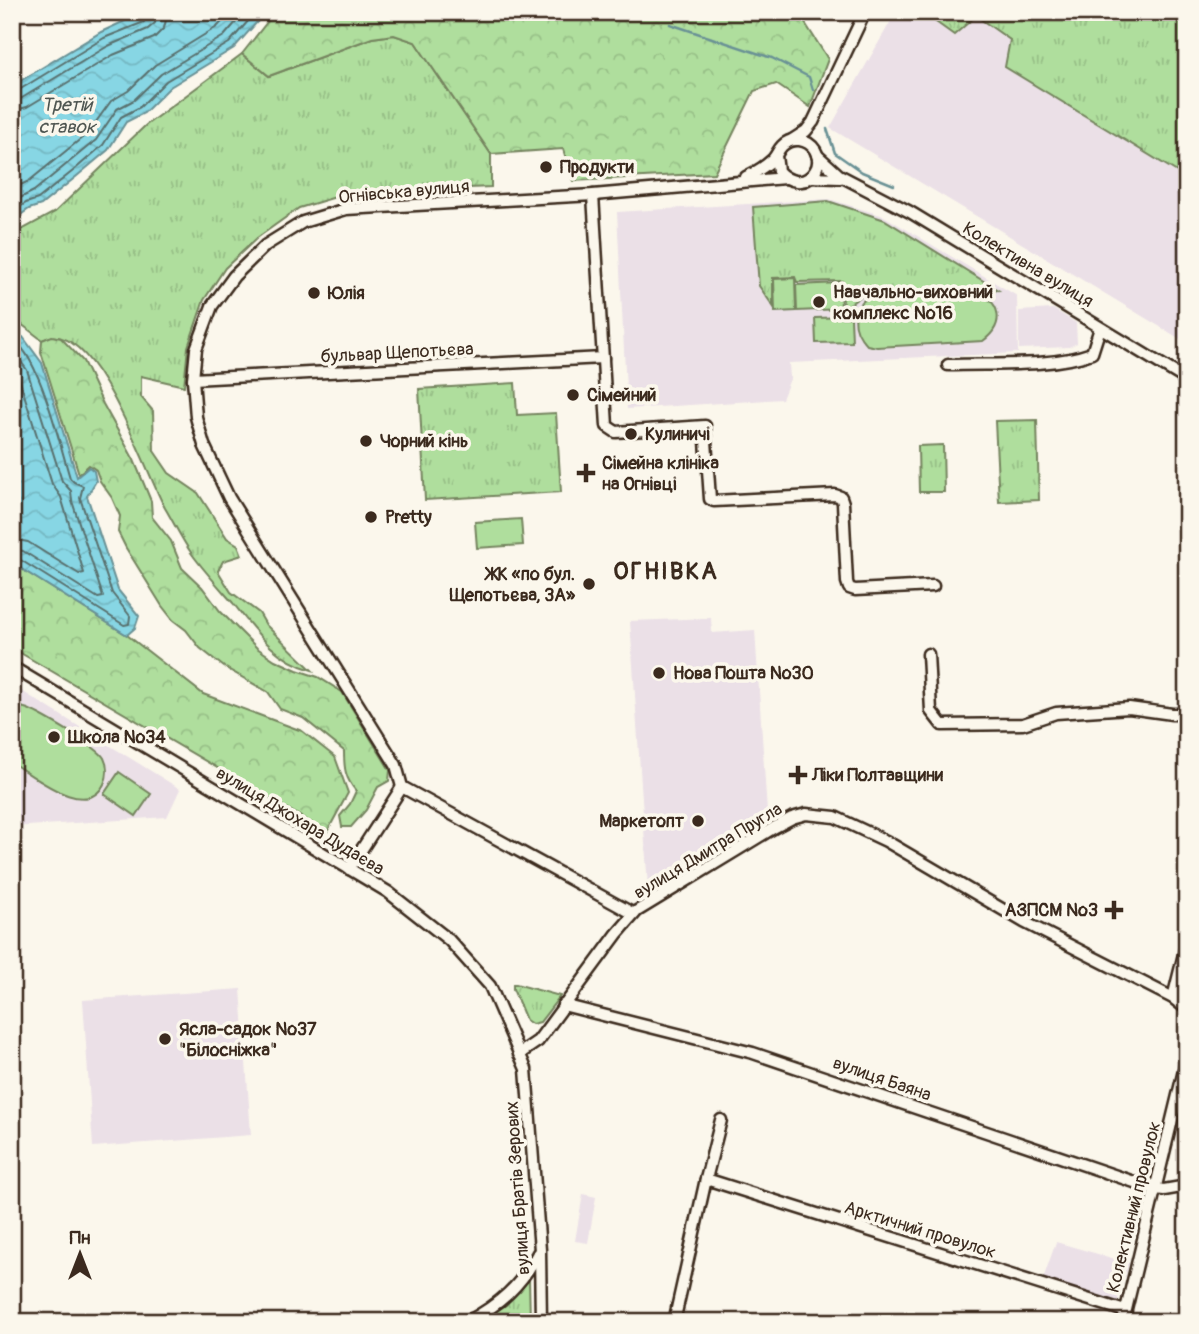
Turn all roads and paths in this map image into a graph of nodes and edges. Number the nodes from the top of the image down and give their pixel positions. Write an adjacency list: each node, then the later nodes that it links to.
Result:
1 (864, 12): 2 (street)
2 (813, 122): 3 (street, Огнівська вулиця); 4 (street)
3 (792, 140): 4 (street); 5 (street, Огнівська вулиця)
4 (816, 152): 6 (street); 8 (street, Колективна вулиця)
5 (776, 156): 7 (street); 9 (street, Огнівська вулиця)
6 (810, 177): 7 (street, Огнівська вулиця); 8 (street, Колективна вулиця)
7 (785, 178): 9 (street, Огнівська вулиця)
8 (851, 181): 11 (street, Колективна вулиця)
9 (711, 185): 10 (street, Огнівська вулиця)
10 (593, 195): 12 (street); 14 (street, Огнівська вулиця)
11 (1100, 328): 13 (street); 15 (street, Колективна вулиця)
12 (603, 358): 14 (street, бульвар Щепотьєва); 16 (street)
13 (948, 365)
14 (193, 379): 20 (street, Огнівська вулиця)
15 (1187, 380)
16 (933, 586)
17 (928, 653): 19 (street)
18 (12, 667): 21 (street, вулиця Джохара Дудаєва)
19 (1187, 714)
20 (402, 787): 21 (street); 22 (street, вулиця Дмитра Пругла)
21 (349, 869): 27 (street, вулиця Джохара Дудаєва)
22 (634, 914): 24 (street, вулиця Дмитра Пругла); 25 (street, вулиця Дмитра Пругла)
23 (1187, 942): 24 (street)
24 (1173, 998): 26 (street, вулиця Дмитра Пругла)
25 (564, 1005): 27 (street, вулиця Дмитра Пругла); 32 (street, вулиця Баяна)
26 (1187, 1009)
27 (519, 1054): 33 (street, вулиця Братів Зерових)
28 (1187, 1058): 32 (street, Колективний провулок)
29 (721, 1120): 30 (street)
30 (706, 1179): 34 (street, Арктичний провулок); 37 (street)
31 (1187, 1186): 32 (street, вулиця Баяна)
32 (1155, 1189): 34 (street, Колективний провулок)
33 (540, 1250): 35 (street); 36 (street, вулиця Братів Зерових)
34 (1124, 1316)
35 (467, 1322)
36 (541, 1322)
37 (674, 1322)

